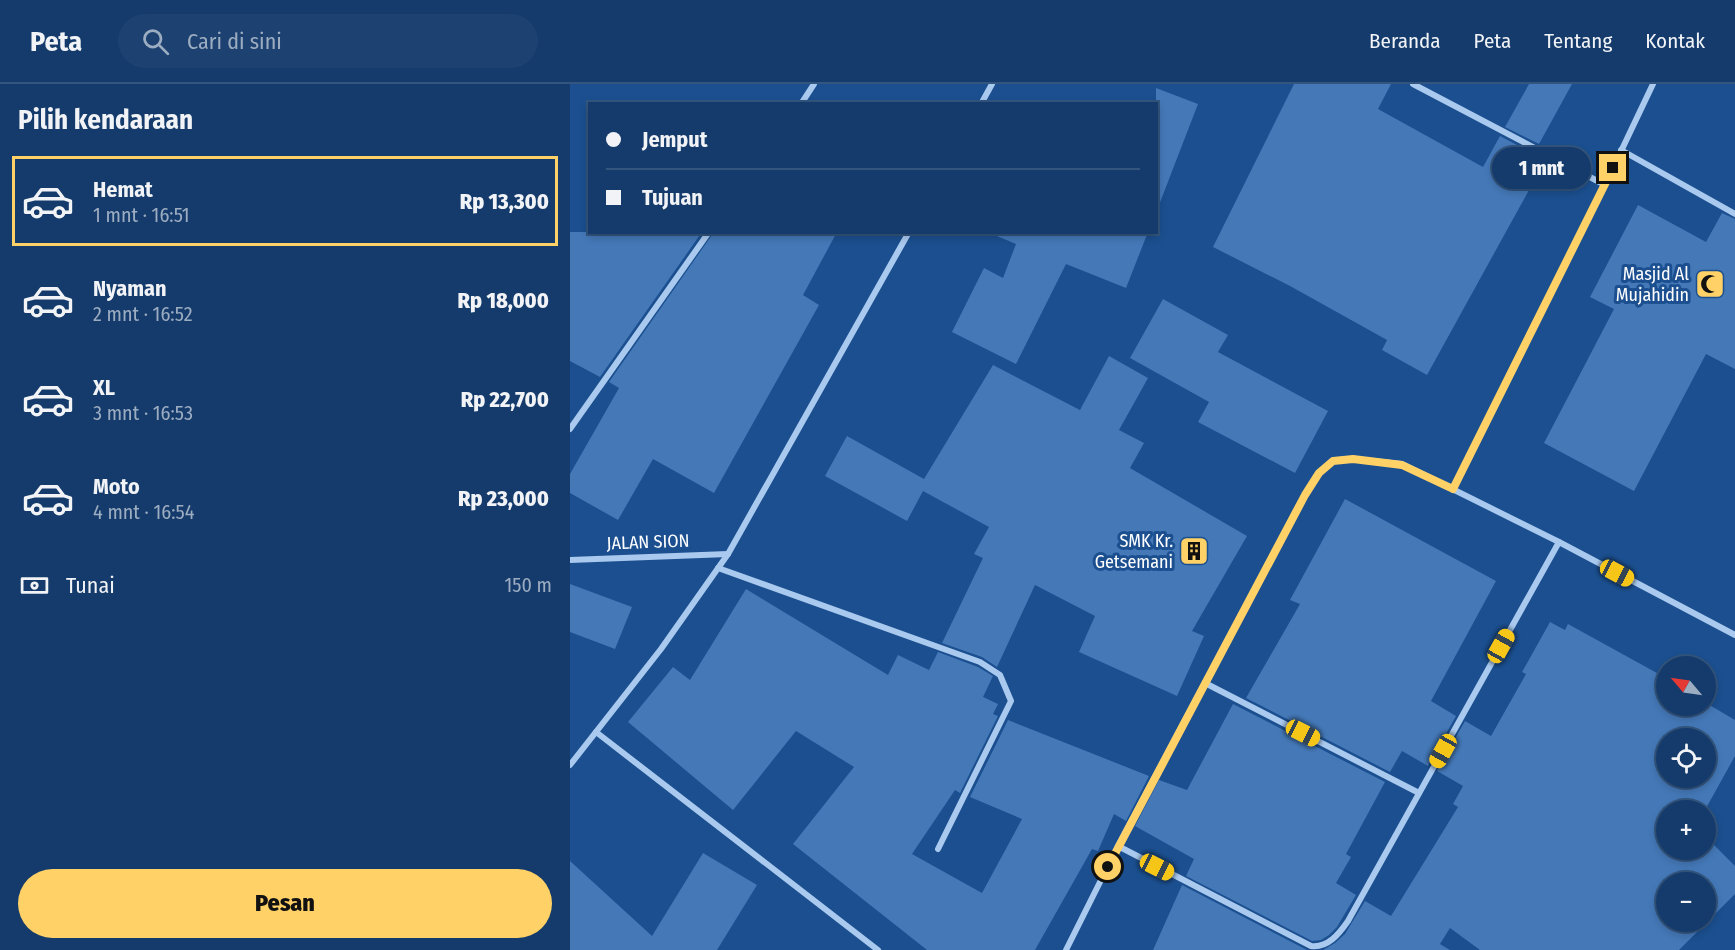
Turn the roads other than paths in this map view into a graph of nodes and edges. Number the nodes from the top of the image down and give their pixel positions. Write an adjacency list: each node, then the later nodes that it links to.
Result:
1 (814, 84): 5 (street)
2 (992, 84): 6 (street)
3 (1413, 84): 8 (street)
4 (1653, 84): 7 (street)
5 (802, 102)
6 (982, 102)
7 (1622, 150): 8 (street); 9 (street)
8 (1605, 185): 13 (street)
9 (1735, 214)
10 (708, 234): 12 (street)
11 (908, 234): 15 (street)
12 (570, 429)
13 (1453, 489): 14 (street); 19 (street)
14 (1559, 542): 18 (street); 22 (street)
15 (728, 554): 16 (street, JALAN SION); 17 (street)
16 (570, 560)
17 (718, 568): 20 (street); 24 (street)
18 (1735, 635)
19 (1205, 683): 22 (street); 23 (street)
20 (596, 732): 21 (street); 25 (street)
21 (570, 765)
22 (1419, 793): 23 (street)
23 (1118, 846): 26 (street)
24 (938, 849)
25 (878, 950)
26 (1066, 950)

